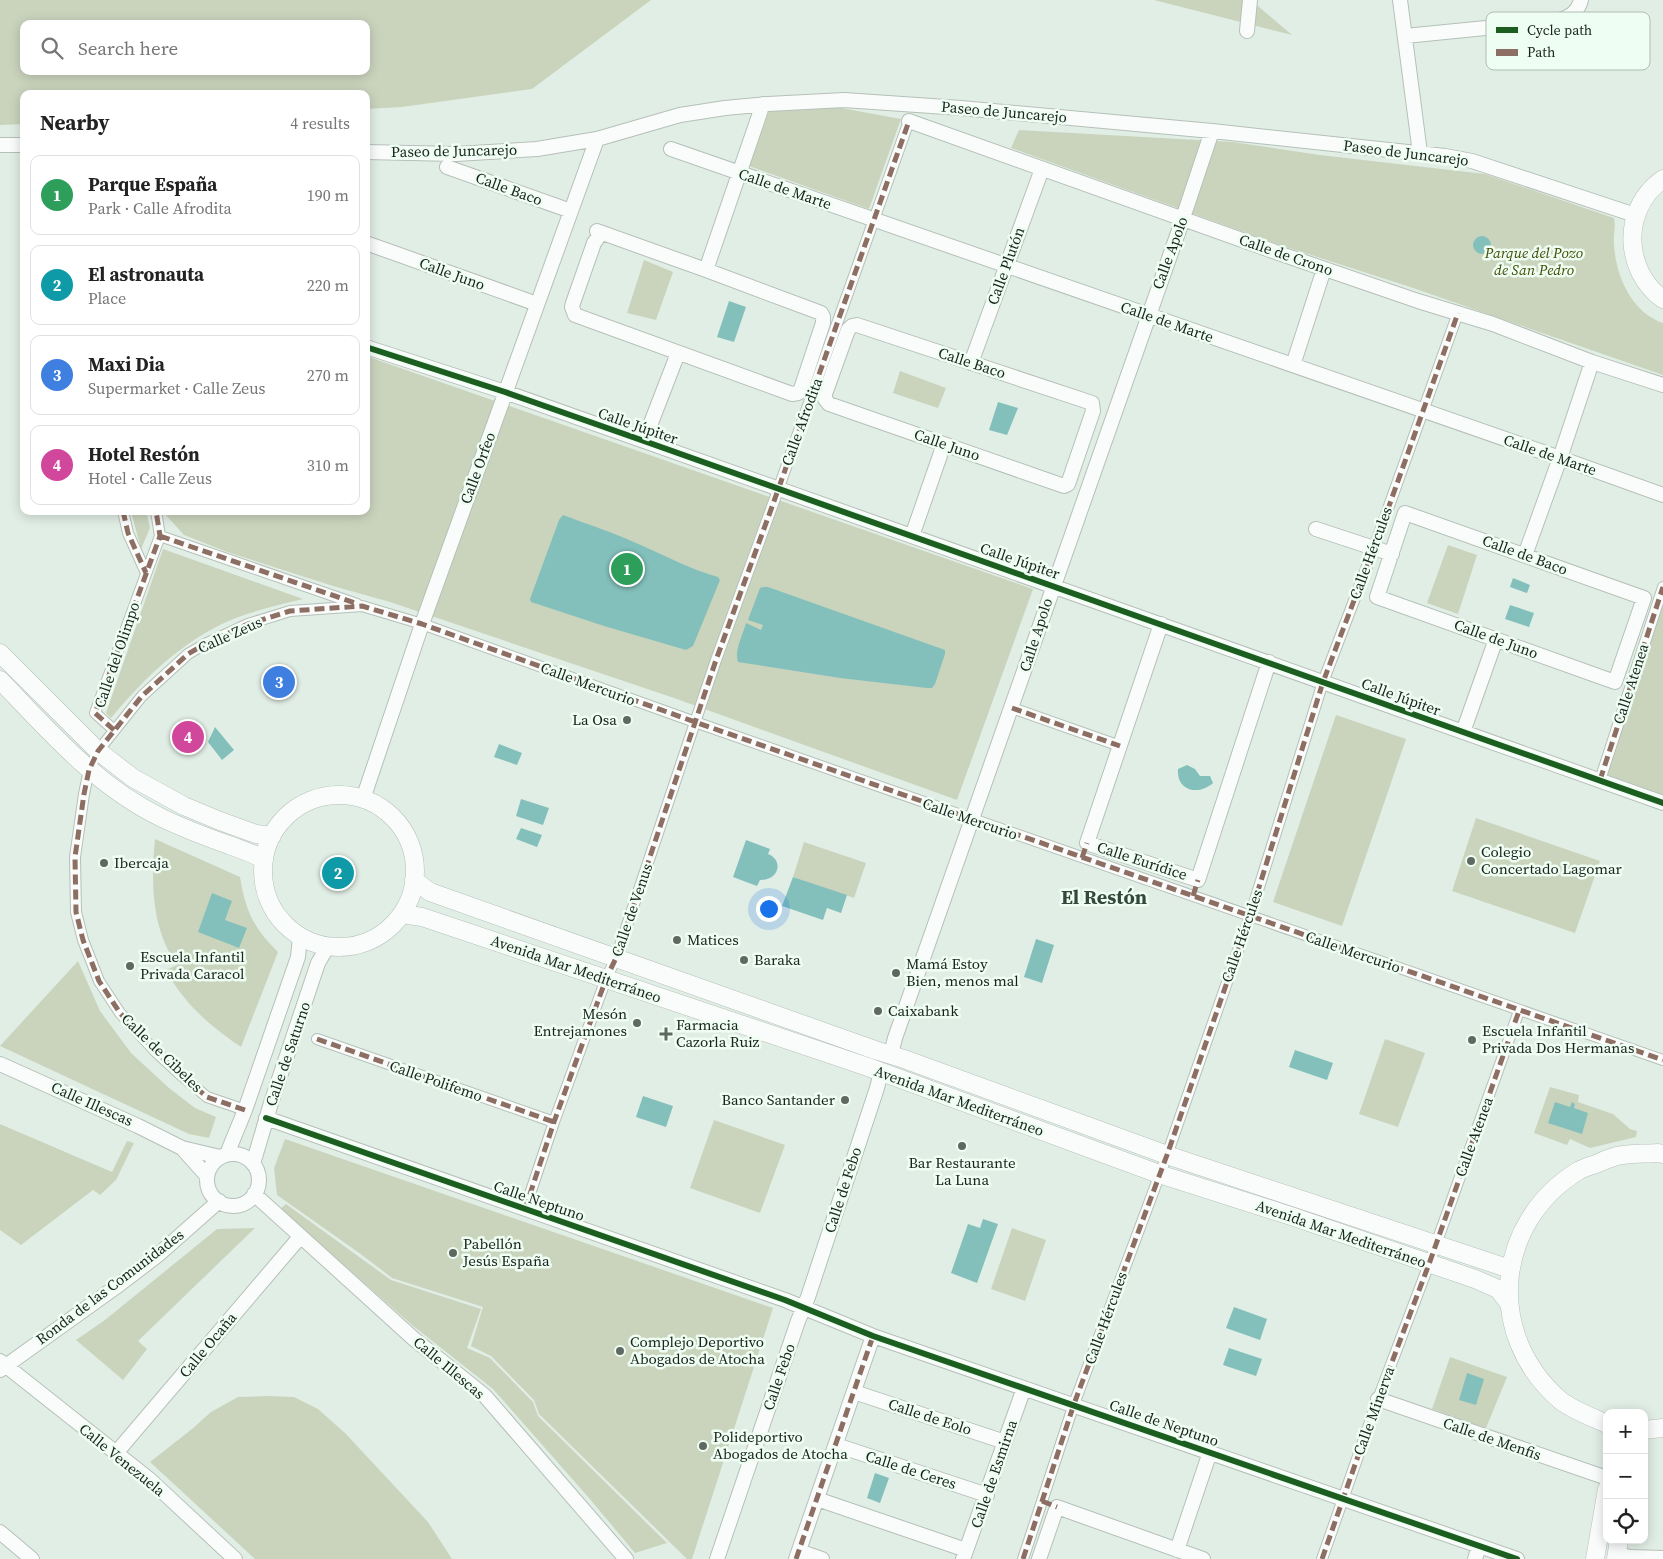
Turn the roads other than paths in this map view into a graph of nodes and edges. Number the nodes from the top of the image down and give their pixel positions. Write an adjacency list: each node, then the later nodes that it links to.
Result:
1 (1250, 0): 6 (street)
2 (1400, 0): 7 (street)
3 (1581, 0): 4 (street)
4 (1575, 12)
5 (1486, 28): 7 (street)
6 (1246, 31)
7 (1405, 36): 16 (street)
8 (764, 104): 10 (street, Paseo de Juncarejo); 11 (street, Paseo de Juncarejo); 19 (street)
9 (910, 121): 18 (street, Calle de Crono); 24 (street, Calle Afrodita)
10 (1212, 131): 16 (street, Paseo de Juncarejo); 23 (street, Calle Apolo)
11 (596, 138): 15 (street, Paseo de Juncarejo); 21 (street, Calle Orfeo)
12 (0, 145): 13 (street)
13 (20, 145)
14 (671, 149): 19 (street, Calle de Marte)
15 (370, 152)
16 (1420, 153): 22 (street, Paseo de Juncarejo)
17 (447, 167): 21 (street, Calle Baco)
18 (1042, 169): 23 (street, Calle de Crono); 26 (street, Calle Plutón)
19 (740, 173): 24 (street, Calle de Marte); 28 (street)
20 (1663, 179): 22 (street)
21 (571, 211): 30 (street, Calle Orfeo)
22 (1635, 215): 29 (street)
23 (1183, 218): 27 (street, Calle de Crono); 32 (street, Calle Apolo)
24 (874, 220): 26 (street, Calle de Marte); 47 (street, Calle Afrodita)
25 (370, 244): 30 (street, Calle Juno)
26 (1007, 265): 32 (street, Calle de Marte); 37 (street, Calle Plutón)
27 (1324, 269): 31 (street, Calle de Crono); 38 (street)
28 (706, 270): 35 (street); 35 (street, Calle Afrodita)
29 (1663, 299)
30 (537, 304): 40 (street, Calle Orfeo)
31 (1458, 312): 36 (street, Calle de Crono); 42 (street, Calle Hércules)
32 (1148, 315): 38 (street, Calle de Marte); 59 (street, Calle Apolo)
33 (857, 325): 37 (street, Calle Baco); 41 (street, Calle Afrodita)
34 (370, 348): 40 (street, Calle Júpiter)
35 (678, 353): 43 (street)
36 (1592, 362): 39 (street, Calle de Crono); 45 (street)
37 (971, 363): 46 (street, Calle Baco)
38 (1293, 365): 42 (street, Calle de Marte)
39 (1663, 385)
40 (505, 392): 43 (street, Calle Júpiter); 63 (street, Calle Orfeo)
41 (829, 404): 44 (street, Calle Juno)
42 (1422, 410): 45 (street, Calle de Marte); 55 (street, Calle Hércules)
43 (644, 441): 47 (street, Calle Júpiter)
44 (944, 444): 46 (street, Calle Juno); 54 (street)
45 (1560, 458): 48 (street, Calle de Marte); 57 (street)
46 (1064, 486)
47 (778, 488): 54 (street, Calle Júpiter); 71 (street, Calle Afrodita)
48 (1663, 495)
49 (1406, 513): 56 (street, Calle de Juno); 57 (street, Calle de Baco)
50 (124, 515): 58 (street)
51 (157, 515): 53 (street)
52 (1316, 529): 55 (street)
53 (160, 536): 58 (street, Calle del Olimpo); 62 (street)
54 (912, 536): 59 (street, Calle Júpiter)
55 (1374, 548): 56 (street); 69 (street, Calle Hércules)
56 (1392, 554): 65 (street, Calle de Juno)
57 (1525, 555): 61 (street, Calle de Baco)
58 (146, 572): 72 (street, Calle del Olimpo)
59 (1053, 585): 64 (street, Calle Júpiter); 70 (street, Calle Apolo)
60 (1663, 587): 77 (street, Calle Atenea)
61 (1644, 598): 65 (street, Calle de Juno)
62 (362, 606): 63 (street, Calle Zeus); 72 (street, Calle Zeus)
63 (422, 624): 71 (street, Calle Mercurio); 78 (street, Calle Orfeo)
64 (1161, 624): 67 (street, Calle Júpiter); 74 (street, Calle Eurídice)
65 (1496, 639): 73 (street)
66 (0, 653): 75 (street)
67 (1270, 662): 69 (street, Calle Júpiter); 86 (street, Calle Eurídice)
68 (0, 680): 76 (street)
69 (1323, 682): 73 (street, Calle Júpiter); 89 (street, Calle Hércules)
70 (1012, 708): 74 (street); 80 (street, Calle Apolo)
71 (695, 722): 80 (street, Calle Mercurio); 92 (street, Calle de Venus)
72 (114, 730): 75 (street, Calle Zeus)
73 (1463, 732): 77 (street, Calle Júpiter)
74 (1120, 746): 82 (street, Calle Eurídice)
75 (98, 751): 76 (street, Calle Zeus); 81 (street)
76 (89, 770): 84 (street); 100 (street, Calle de Cibeles)
77 (1600, 780): 79 (street, Calle Júpiter)
78 (363, 799): 81 (street); 85 (street)
79 (1663, 803)
80 (972, 820): 83 (street, Calle Mercurio); 96 (street, Calle Apolo)
81 (272, 836): 84 (street)
82 (1087, 843): 83 (street); 86 (street, Calle Eurídice)
83 (1082, 858): 87 (street, Calle Mercurio)
84 (264, 860): 90 (street)
85 (414, 880): 88 (street); 92 (street, Avenida Mar Mediterráneo)
86 (1198, 880): 87 (street)
87 (1193, 896): 89 (street, Calle Mercurio)
88 (402, 914): 91 (street); 93 (street, Avenida Mar Mediterráneo)
89 (1250, 916): 94 (street, Calle Mercurio); 105 (street, Calle Hércules)
90 (300, 937): 91 (street); 100 (street, Calle de Saturno)
91 (328, 946): 101 (street, Calle de Saturno)
92 (616, 958): 93 (street, Calle de Venus); 96 (street, Avenida Mar Mediterráneo)
93 (606, 979): 99 (street, Avenida Mar Mediterráneo); 102 (street, Calle de Venus)
94 (1519, 1011): 97 (street, Calle Mercurio); 114 (street, Calle Atenea)
95 (317, 1039): 102 (street, Calle Polifemo)
96 (891, 1054): 105 (street, Avenida Mar Mediterráneo)
97 (1663, 1060)
98 (0, 1064): 103 (street, Calle Illescas)
99 (881, 1072): 108 (street, Avenida Mar Mediterráneo); 118 (street, Calle de Febo)
100 (245, 1110): 106 (street, Calle de Saturno)
101 (266, 1118): 107 (street, Calle de Saturno); 112 (street, Calle Neptuno)
102 (554, 1122): 112 (street, Calle de Venus)
103 (182, 1148): 106 (street, Calle Illescas); 109 (street, Calle Illescas)
104 (1661, 1148): 116 (street)
105 (1166, 1155): 108 (street, Calle Hércules); 114 (street, Avenida Mar Mediterráneo)
106 (224, 1156): 107 (street); 109 (street)
107 (253, 1164): 110 (street)
108 (1159, 1174): 115 (street, Avenida Mar Mediterráneo); 124 (street, Calle Hércules)
109 (207, 1176): 111 (street)
110 (254, 1194): 111 (street); 113 (street, Calle Illescas)
111 (218, 1201): 120 (street, Ronda de las Comunidades)
112 (525, 1209): 118 (street, Calle Neptuno)
113 (300, 1236): 131 (street, Calle Ocaña); 145 (street, Calle Illescas)
114 (1435, 1245): 115 (street, Calle Atenea); 116 (street, Avenida Mar Mediterráneo)
115 (1429, 1264): 117 (street, Avenida Mar Mediterráneo); 123 (street, Calle Minerva)
116 (1510, 1270): 117 (street)
117 (1508, 1302): 125 (street)
118 (804, 1308): 119 (street, Calle de Neptuno); 149 (street, Calle Febo)
119 (873, 1336): 121 (street, Calle de Neptuno); 122 (street)
120 (2, 1366): 131 (street, Calle Venezuela)
121 (1024, 1388): 124 (street, Calle de Neptuno); 128 (street, Calle de Esmirna)
122 (854, 1392): 128 (street, Calle de Eolo); 129 (street)
123 (1378, 1399): 132 (street, Calle de Menfis); 136 (street, Calle Minerva)
124 (1074, 1404): 130 (street, Calle de Neptuno); 137 (street, Calle Hércules)
125 (1603, 1422)
126 (1663, 1428): 127 (street)
127 (1648, 1430)
128 (1005, 1442): 133 (street, Calle de Esmirna)
129 (836, 1446): 133 (street, Calle de Ceres); 134 (street)
130 (1210, 1452): 136 (street, Calle de Neptuno); 140 (street)
131 (116, 1453): 148 (street, Calle Venezuela)
132 (1603, 1477)
133 (986, 1495): 144 (street, Calle de Esmirna)
134 (817, 1499): 143 (street); 144 (street)
135 (1605, 1499): 156 (street)
136 (1344, 1500): 142 (street, Calle de Neptuno); 154 (street, Calle Minerva)
137 (1042, 1501): 138 (street); 151 (street, Calle Hércules)
138 (1057, 1507): 140 (street); 152 (street)
139 (0, 1532): 147 (street)
140 (1177, 1550): 153 (street)
141 (1617, 1551): 146 (street)
142 (1477, 1552): 155 (street, Calle de Neptuno)
143 (798, 1555): 150 (street)
144 (965, 1555)
145 (623, 1558)
146 (1663, 1558)
147 (32, 1559)
148 (234, 1559)
149 (717, 1559)
150 (822, 1559)
151 (1023, 1559)
152 (1038, 1559)
153 (1203, 1559)
154 (1322, 1559)
155 (1517, 1559)
156 (1596, 1559)

